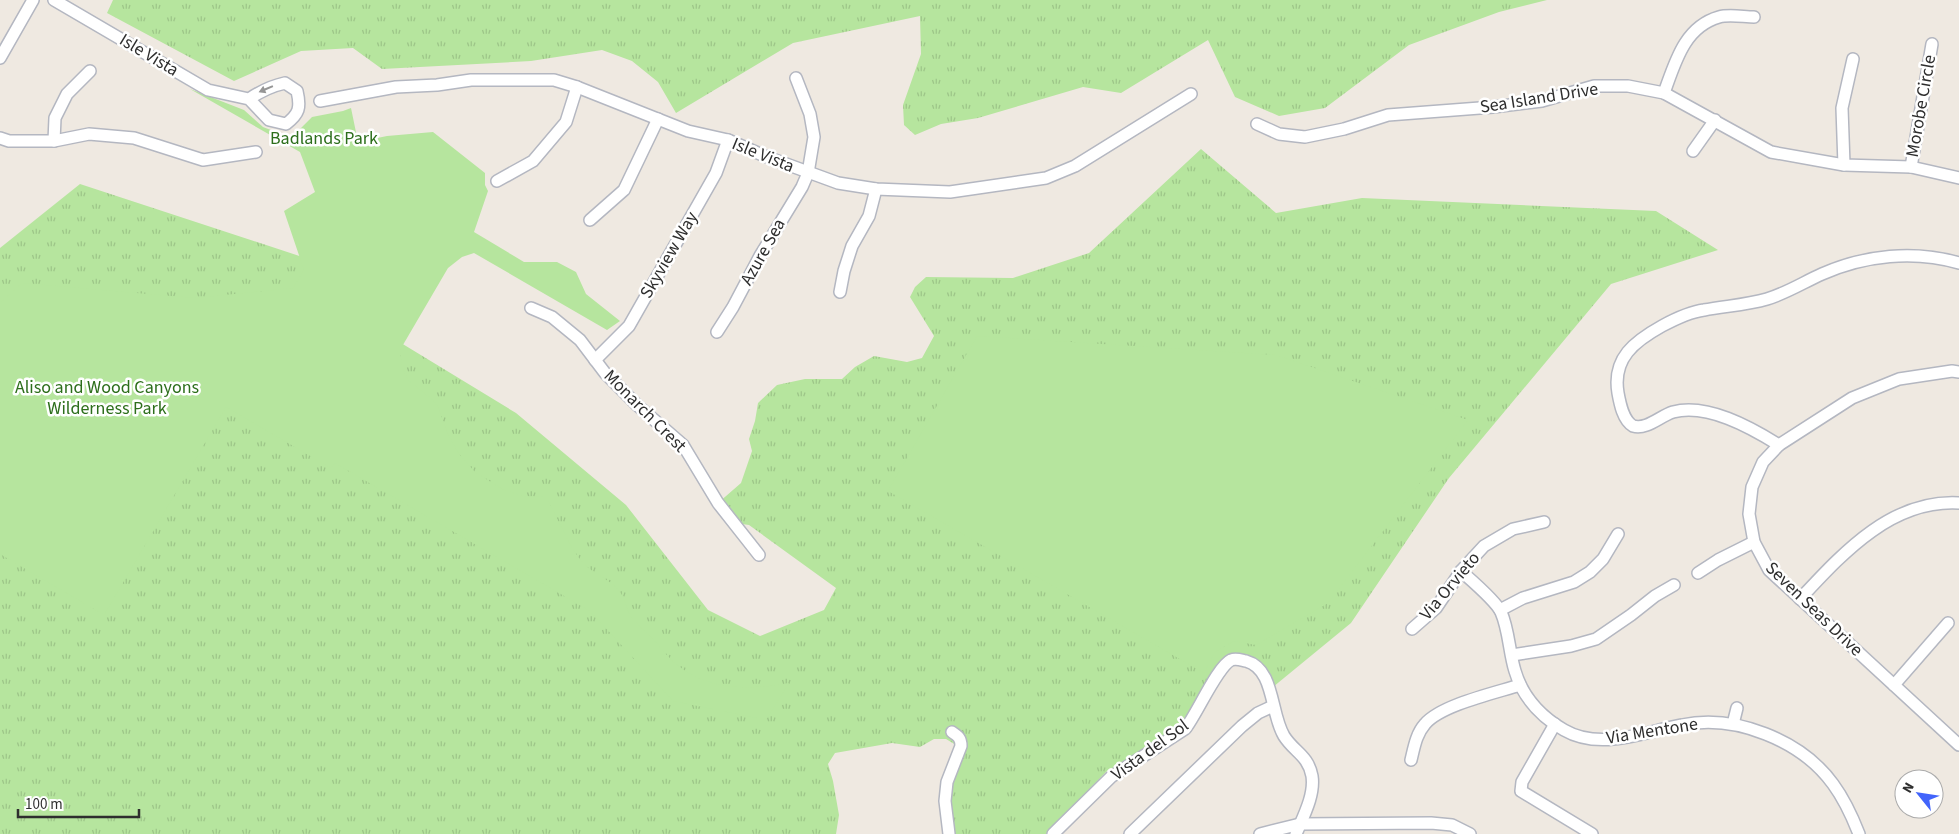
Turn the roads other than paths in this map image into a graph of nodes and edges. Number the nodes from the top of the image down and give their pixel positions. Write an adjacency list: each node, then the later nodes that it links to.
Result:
1 (33, 0): 5 (street)
2 (54, 0): 12 (street, Isle Vista)
3 (1754, 17): 10 (street)
4 (1932, 44): 23 (street, Morobe Circle)
5 (0, 58)
6 (1852, 59): 22 (street)
7 (90, 71): 19 (street)
8 (796, 78): 24 (street, Azure Sea)
9 (577, 87): 13 (street, Isle Vista); 14 (street, Isle Vista); 26 (street)
10 (1664, 93): 15 (street, Sea Island Drive); 16 (street, Sea Island Drive)
11 (1191, 94): 27 (street, Isle Vista)
12 (249, 99): 13 (street, one-way to 12); 13 (street)
13 (310, 102)
14 (658, 119): 18 (street, Isle Vista); 28 (street)
15 (1715, 120): 20 (street); 22 (street, Sea Island Drive)
16 (1257, 124)
17 (0, 138): 19 (street)
18 (728, 140): 24 (street, Isle Vista); 33 (street, Skyview Way)
19 (54, 141): 21 (street)
20 (1694, 151)
21 (256, 152)
22 (1844, 164): 23 (street, Sea Island Drive)
23 (1911, 168): 25 (street, Sea Island Drive)
24 (808, 173): 27 (street, Isle Vista); 32 (street, Azure Sea)
25 (1959, 178)
26 (497, 181)
27 (876, 189): 30 (street)
28 (590, 220)
29 (1959, 263): 35 (street)
30 (840, 292)
31 (532, 308): 33 (street, Monarch Crest)
32 (717, 332)
33 (595, 360): 40 (street, Monarch Crest)
34 (1959, 372): 35 (street, Seven Seas Drive)
35 (1779, 445): 39 (street, Seven Seas Drive)
36 (1959, 503): 44 (street)
37 (1544, 522): 41 (street, Via Orvieto)
38 (1618, 534): 45 (street)
39 (1754, 542): 42 (street); 44 (street, Seven Seas Drive)
40 (759, 555)
41 (1461, 571): 45 (street); 47 (street, Via Orvieto)
42 (1698, 573)
43 (1674, 584): 48 (street)
44 (1800, 599): 50 (street, Seven Seas Drive)
45 (1500, 610): 48 (street, Via Mentone)
46 (1948, 624): 50 (street)
47 (1412, 629)
48 (1512, 655): 49 (street, Via Mentone)
49 (1520, 685): 53 (street, Via Mentone); 57 (street)
50 (1894, 685): 56 (street, Seven Seas Drive)
51 (1273, 706): 58 (street, Vista del Sol); 60 (street, Vista del Sol); 61 (street)
52 (1737, 708): 54 (street)
53 (1555, 724): 54 (street, Via Mentone); 64 (street)
54 (1733, 724): 65 (street, Via Mentone)
55 (952, 732): 59 (street)
56 (1959, 745)
57 (1411, 760)
58 (1298, 829): 62 (street); 63 (street)
59 (949, 834)
60 (1053, 834)
61 (1130, 834)
62 (1260, 834)
63 (1470, 834)
64 (1592, 834)
65 (1859, 834)

